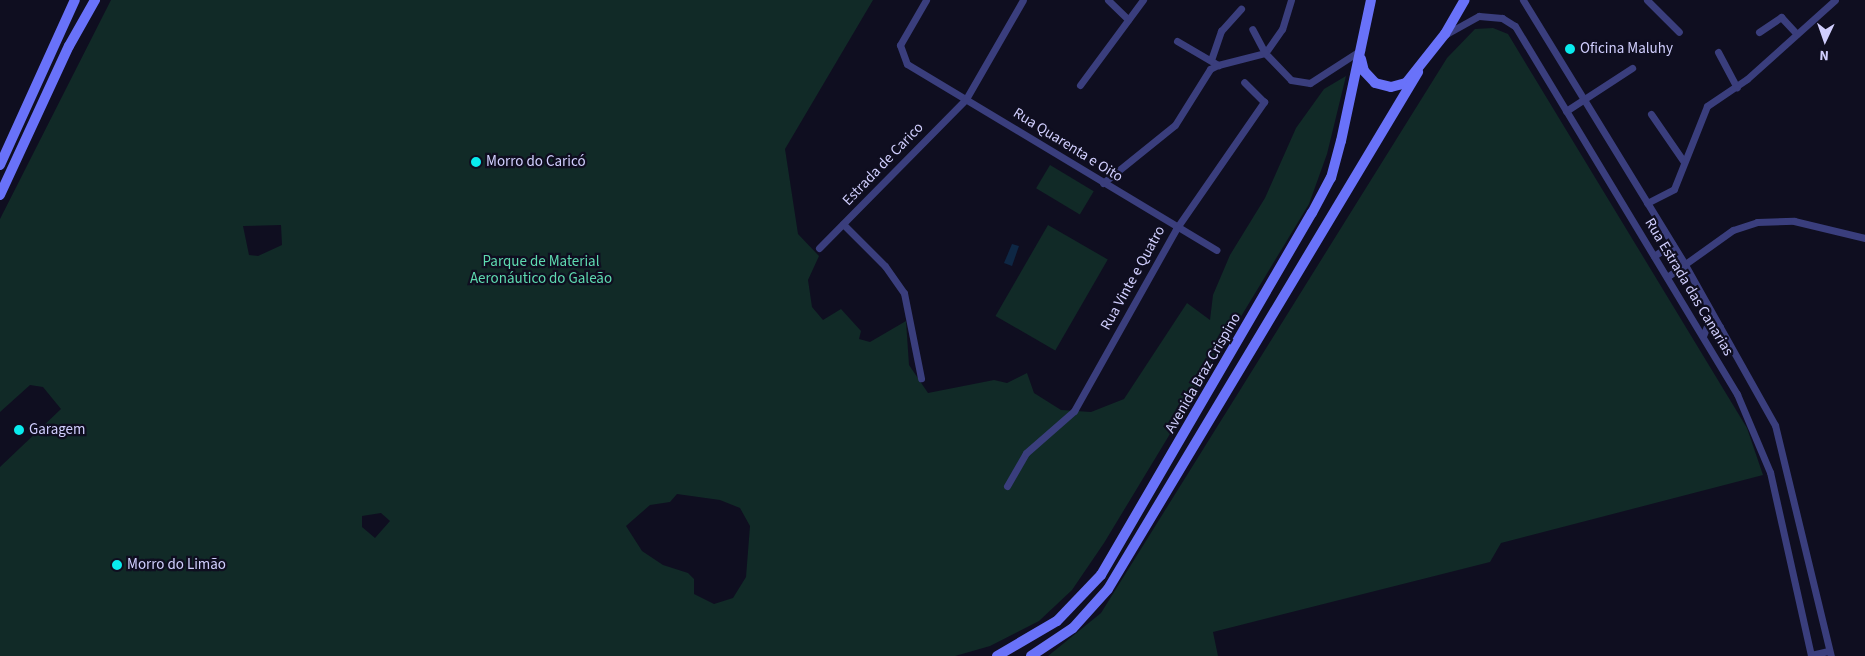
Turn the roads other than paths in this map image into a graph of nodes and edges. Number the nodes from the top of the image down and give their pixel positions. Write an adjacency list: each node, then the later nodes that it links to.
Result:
1 (76, 0): 36 (main road)
2 (95, 0): 38 (main road)
3 (926, 0): 31 (street, Rua Quarenta e Oito)
4 (1022, 0): 31 (street, Estrada de Carico)
5 (1108, 0): 14 (street)
6 (1143, 0): 14 (street)
7 (1291, 0): 22 (street)
8 (1371, 0): 23 (main road, Avenida Braz Crispino)
9 (1465, 0): 18 (main road, Avenida Braz Crispino)
10 (1523, 0): 32 (street, Rua Estrada das Canarias)
11 (1648, 0): 16 (street)
12 (1835, 0): 19 (street)
13 (1241, 9): 24 (street)
14 (1128, 19): 29 (street)
15 (1252, 28): 22 (street)
16 (1679, 32)
17 (1759, 32): 19 (street)
18 (1445, 34): 27 (main road, Avenida Braz Crispino); 33 (street, Rua Estrada das Canarias)
19 (1797, 34): 30 (street)
20 (1177, 41): 24 (street)
21 (1718, 52): 30 (street)
22 (1265, 53): 23 (street); 25 (street)
23 (1361, 53): 27 (main road); 54 (main road, Avenida Braz Crispino)
24 (1211, 60): 25 (street)
25 (1218, 65): 37 (street)
26 (1632, 68): 32 (street)
27 (1418, 72): 55 (main road, Avenida Braz Crispino)
28 (1244, 82): 41 (street, Rua Vinte e Quatro)
29 (1080, 85)
30 (1737, 87): 35 (street)
31 (966, 99): 37 (street, Rua Quarenta e Oito); 40 (street, Estrada de Carico)
32 (1584, 99): 33 (street); 39 (street, Rua Estrada das Canarias)
33 (1566, 111): 46 (street, Rua Estrada das Canarias)
34 (1651, 114): 35 (street)
35 (1684, 162): 39 (street)
36 (0, 165)
37 (1103, 183): 41 (street, Rua Quarenta e Oito)
38 (0, 195)
39 (1647, 203): 43 (street, Rua Estrada das Canarias)
40 (843, 224): 44 (street, Estrada de Carico); 51 (street)
41 (1176, 229): 45 (street, Rua Quarenta e Oito); 52 (street, Rua Vinte e Quatro)
42 (1865, 238): 47 (street)
43 (1672, 244): 46 (street); 47 (street, Rua Estrada das Canarias)
44 (819, 248)
45 (1216, 250)
46 (1654, 256): 48 (street, Rua Estrada das Canarias)
47 (1684, 263): 48 (street); 49 (street, Rua Estrada das Canarias)
48 (1667, 277): 50 (street, Rua Estrada das Canarias)
49 (1720, 327): 50 (street); 53 (street, Rua Estrada das Canarias)
50 (1703, 336): 56 (street, Rua Estrada das Canarias)
51 (921, 378)
52 (1007, 486)
53 (1830, 654): 56 (street)
54 (998, 656)
55 (1031, 656)
56 (1811, 656)

